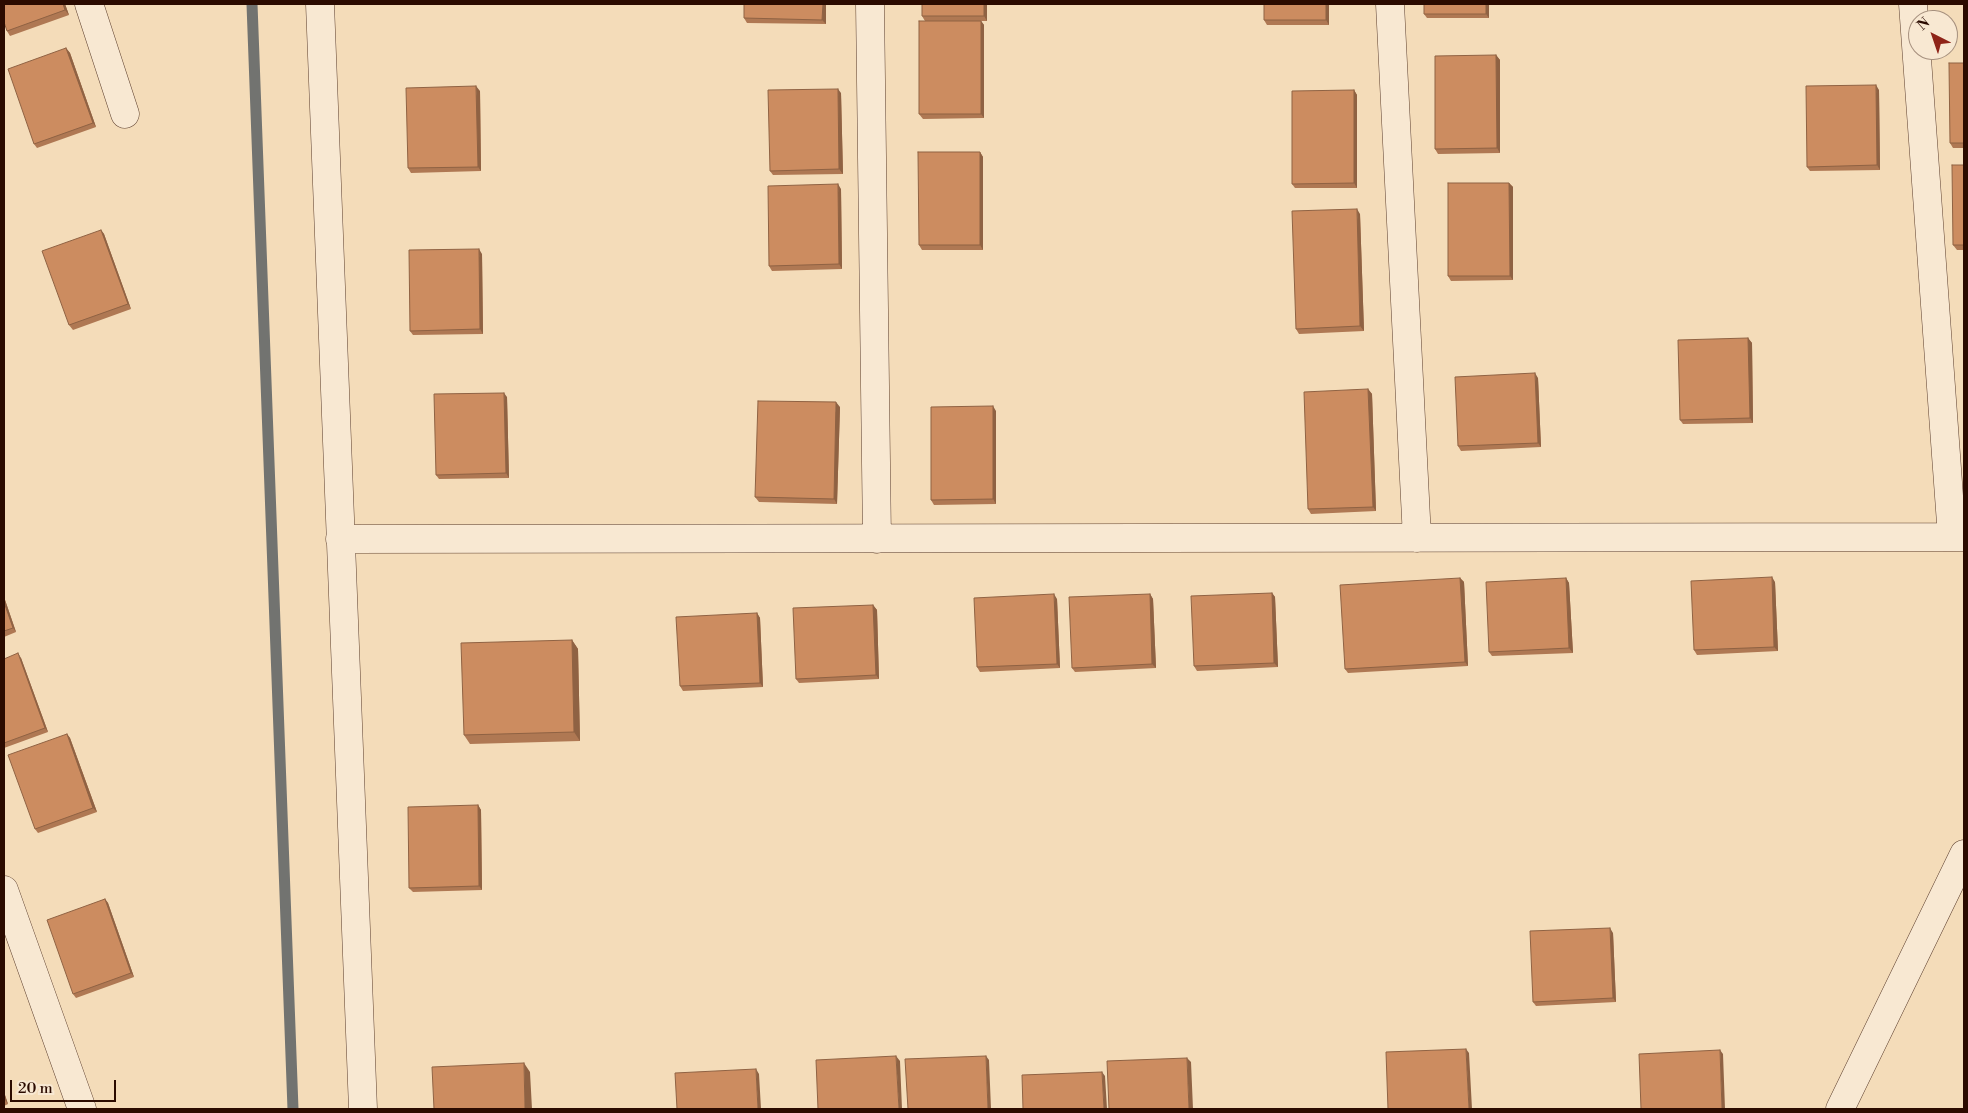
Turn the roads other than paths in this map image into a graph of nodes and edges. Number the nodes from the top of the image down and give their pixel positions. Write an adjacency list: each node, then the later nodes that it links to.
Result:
1 (89, 4): 6 (street)
2 (320, 4): 9 (street)
3 (870, 4): 10 (street)
4 (1390, 4): 8 (street)
5 (1913, 4): 7 (street)
6 (126, 114)
7 (1958, 537): 8 (street)
8 (1417, 538): 10 (street)
9 (340, 539): 10 (street); 14 (street)
10 (877, 539)
11 (1964, 854): 15 (street)
12 (4, 890): 13 (street)
13 (82, 1109)
14 (363, 1109)
15 (1840, 1109)

